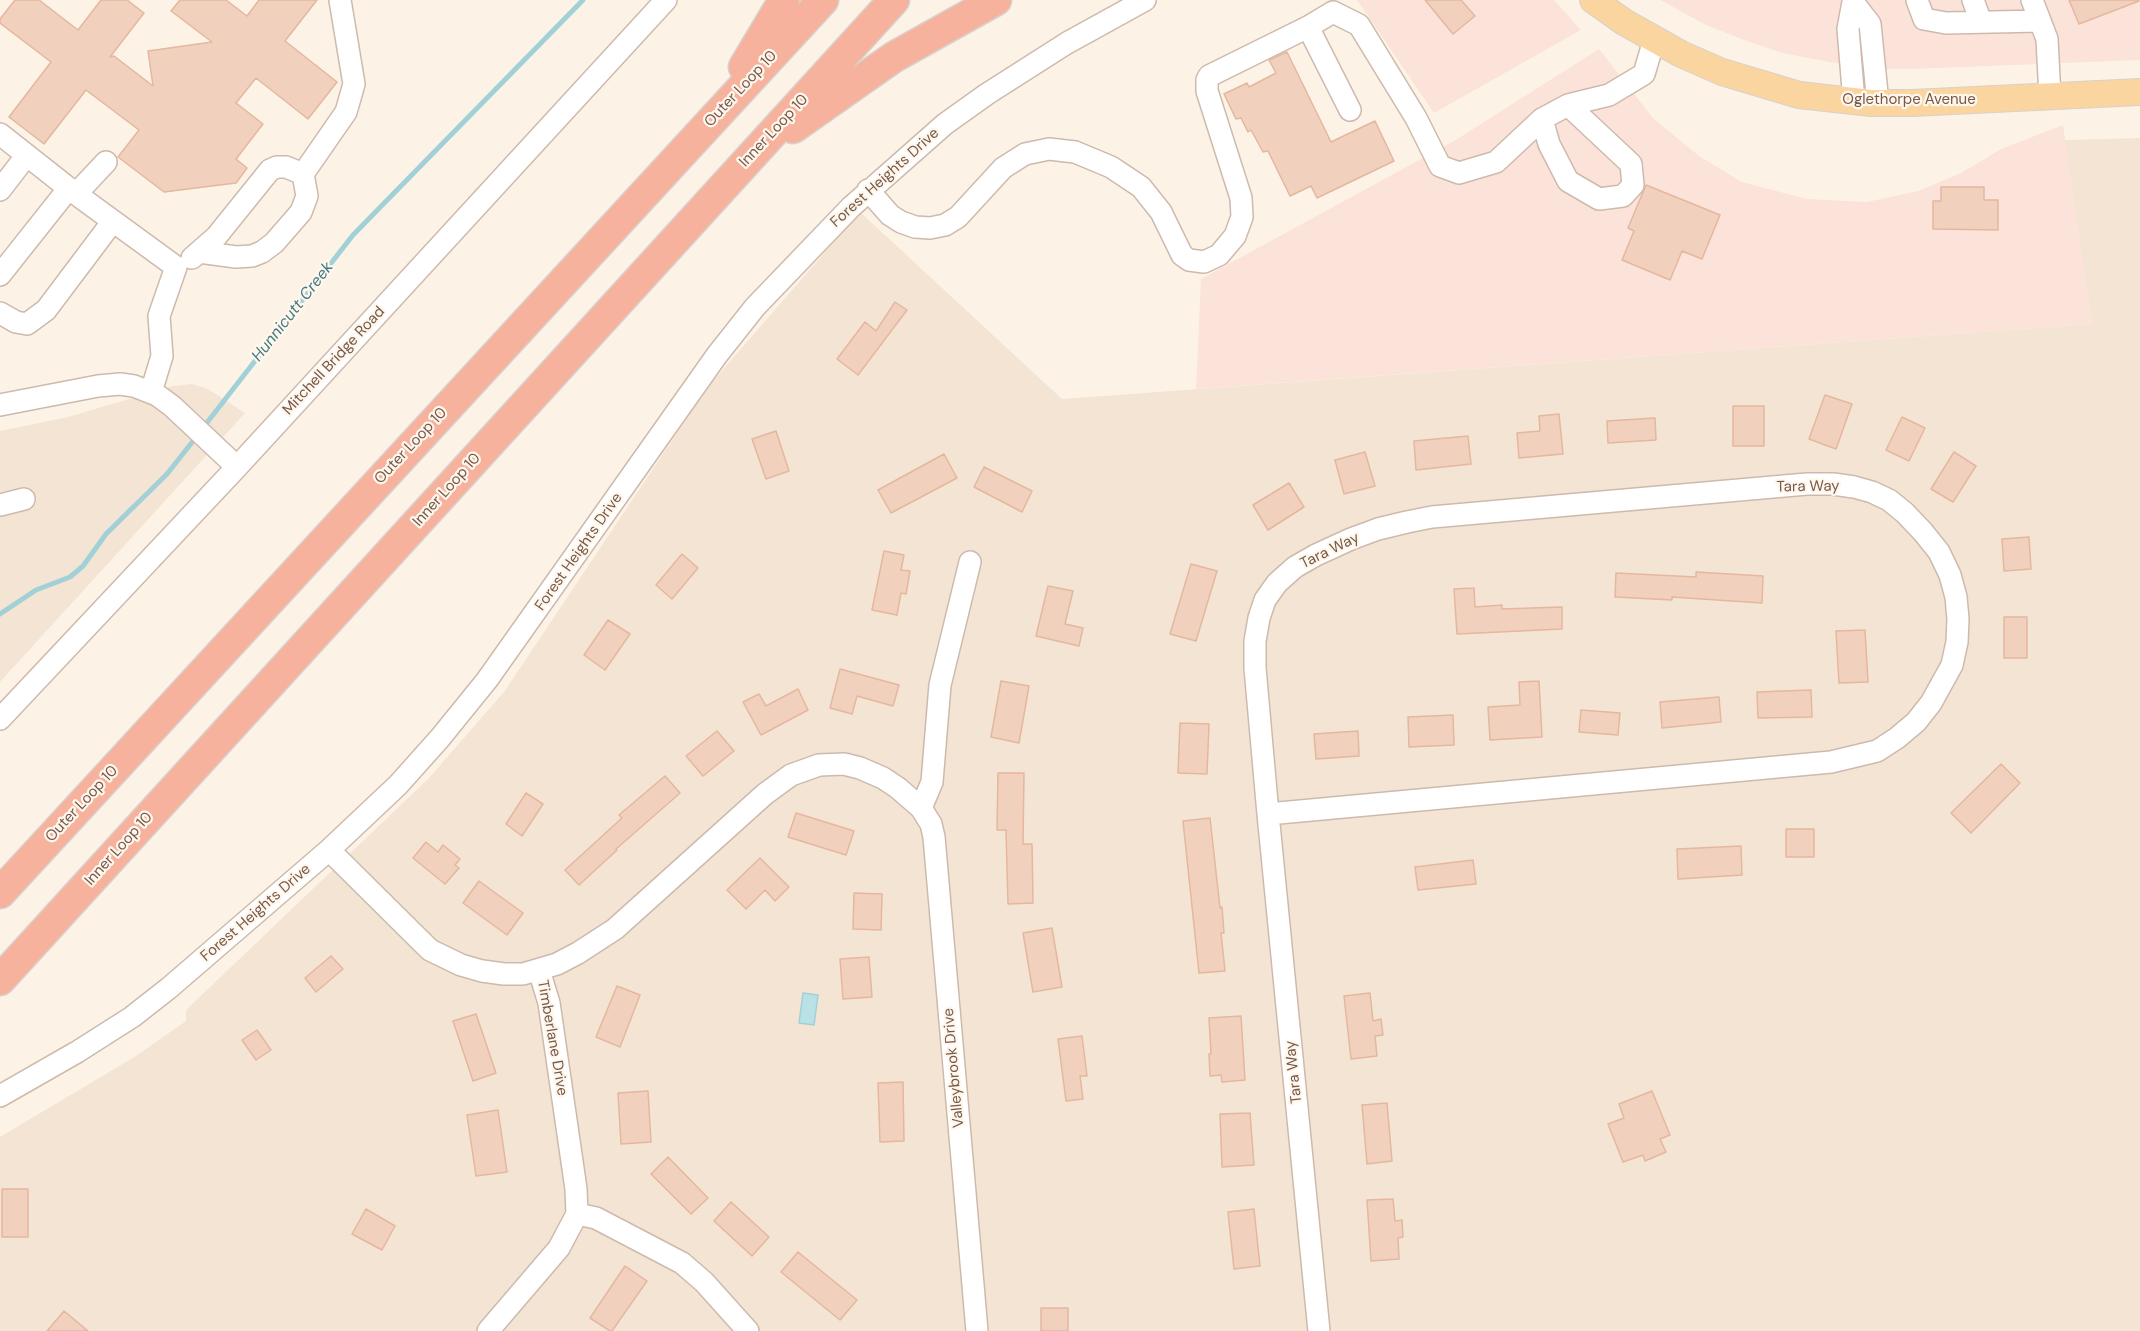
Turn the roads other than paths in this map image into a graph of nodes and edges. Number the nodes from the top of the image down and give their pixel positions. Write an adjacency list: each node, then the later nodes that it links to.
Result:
1 (340, 0): 28 (street)
2 (666, 0): 39 (street, Mitchell Bridge Road)
3 (784, 0): 23 (highway)
4 (823, 0): 23 (highway, Outer Loop 10)
5 (894, 0): 26 (highway, Inner Loop 10)
6 (996, 0): 26 (highway)
7 (1145, 0): 30 (street, Forest Heights Drive)
8 (1593, 0): 16 (main road, Oglethorpe Avenue)
9 (1917, 0): 14 (street)
10 (1973, 0): 14 (street)
11 (2032, 0): 13 (street)
12 (1852, 1): 19 (street)
13 (2040, 21): 14 (street); 18 (street)
14 (1981, 22)
15 (1308, 27): 21 (street); 22 (street); 30 (street)
16 (1654, 40): 19 (main road, Oglethorpe Avenue); 20 (street)
17 (2140, 92): 18 (main road, Oglethorpe Avenue)
18 (2050, 97): 19 (main road, Oglethorpe Avenue)
19 (1866, 102)
20 (1568, 105): 22 (street); 22 (street)
21 (1350, 110)
22 (1542, 119)
23 (710, 122): 47 (highway, Outer Loop 10)
24 (0, 134): 25 (street)
25 (27, 155): 29 (street); 31 (street)
26 (747, 160): 49 (highway, Inner Loop 10)
27 (106, 162): 31 (street)
28 (303, 174): 33 (street); 33 (street)
29 (0, 190)
30 (868, 190): 46 (street, Forest Heights Drive)
31 (72, 191): 32 (street); 35 (street)
32 (113, 221): 34 (street); 36 (street)
33 (199, 252): 34 (street)
34 (176, 267): 37 (street)
35 (0, 275)
36 (0, 313)
37 (151, 392): 38 (street); 39 (street)
38 (0, 405)
39 (237, 467): 43 (street, Mitchell Bridge Road)
40 (24, 499): 41 (street)
41 (0, 505)
42 (970, 562): 44 (street)
43 (0, 719)
44 (921, 808): 48 (street, Valleybrook Drive); 54 (street, Valleybrook Drive)
45 (1268, 814): 45 (street, Tara Way); 55 (street, Tara Way)
46 (329, 850): 48 (street, Timberlane Drive); 50 (street, Forest Heights Drive)
47 (0, 893)
48 (539, 970): 51 (street, Timberlane Drive)
49 (0, 980)
50 (0, 1096)
51 (577, 1214): 52 (street); 53 (street)
52 (488, 1331)
53 (747, 1331)
54 (977, 1331)
55 (1319, 1331)

